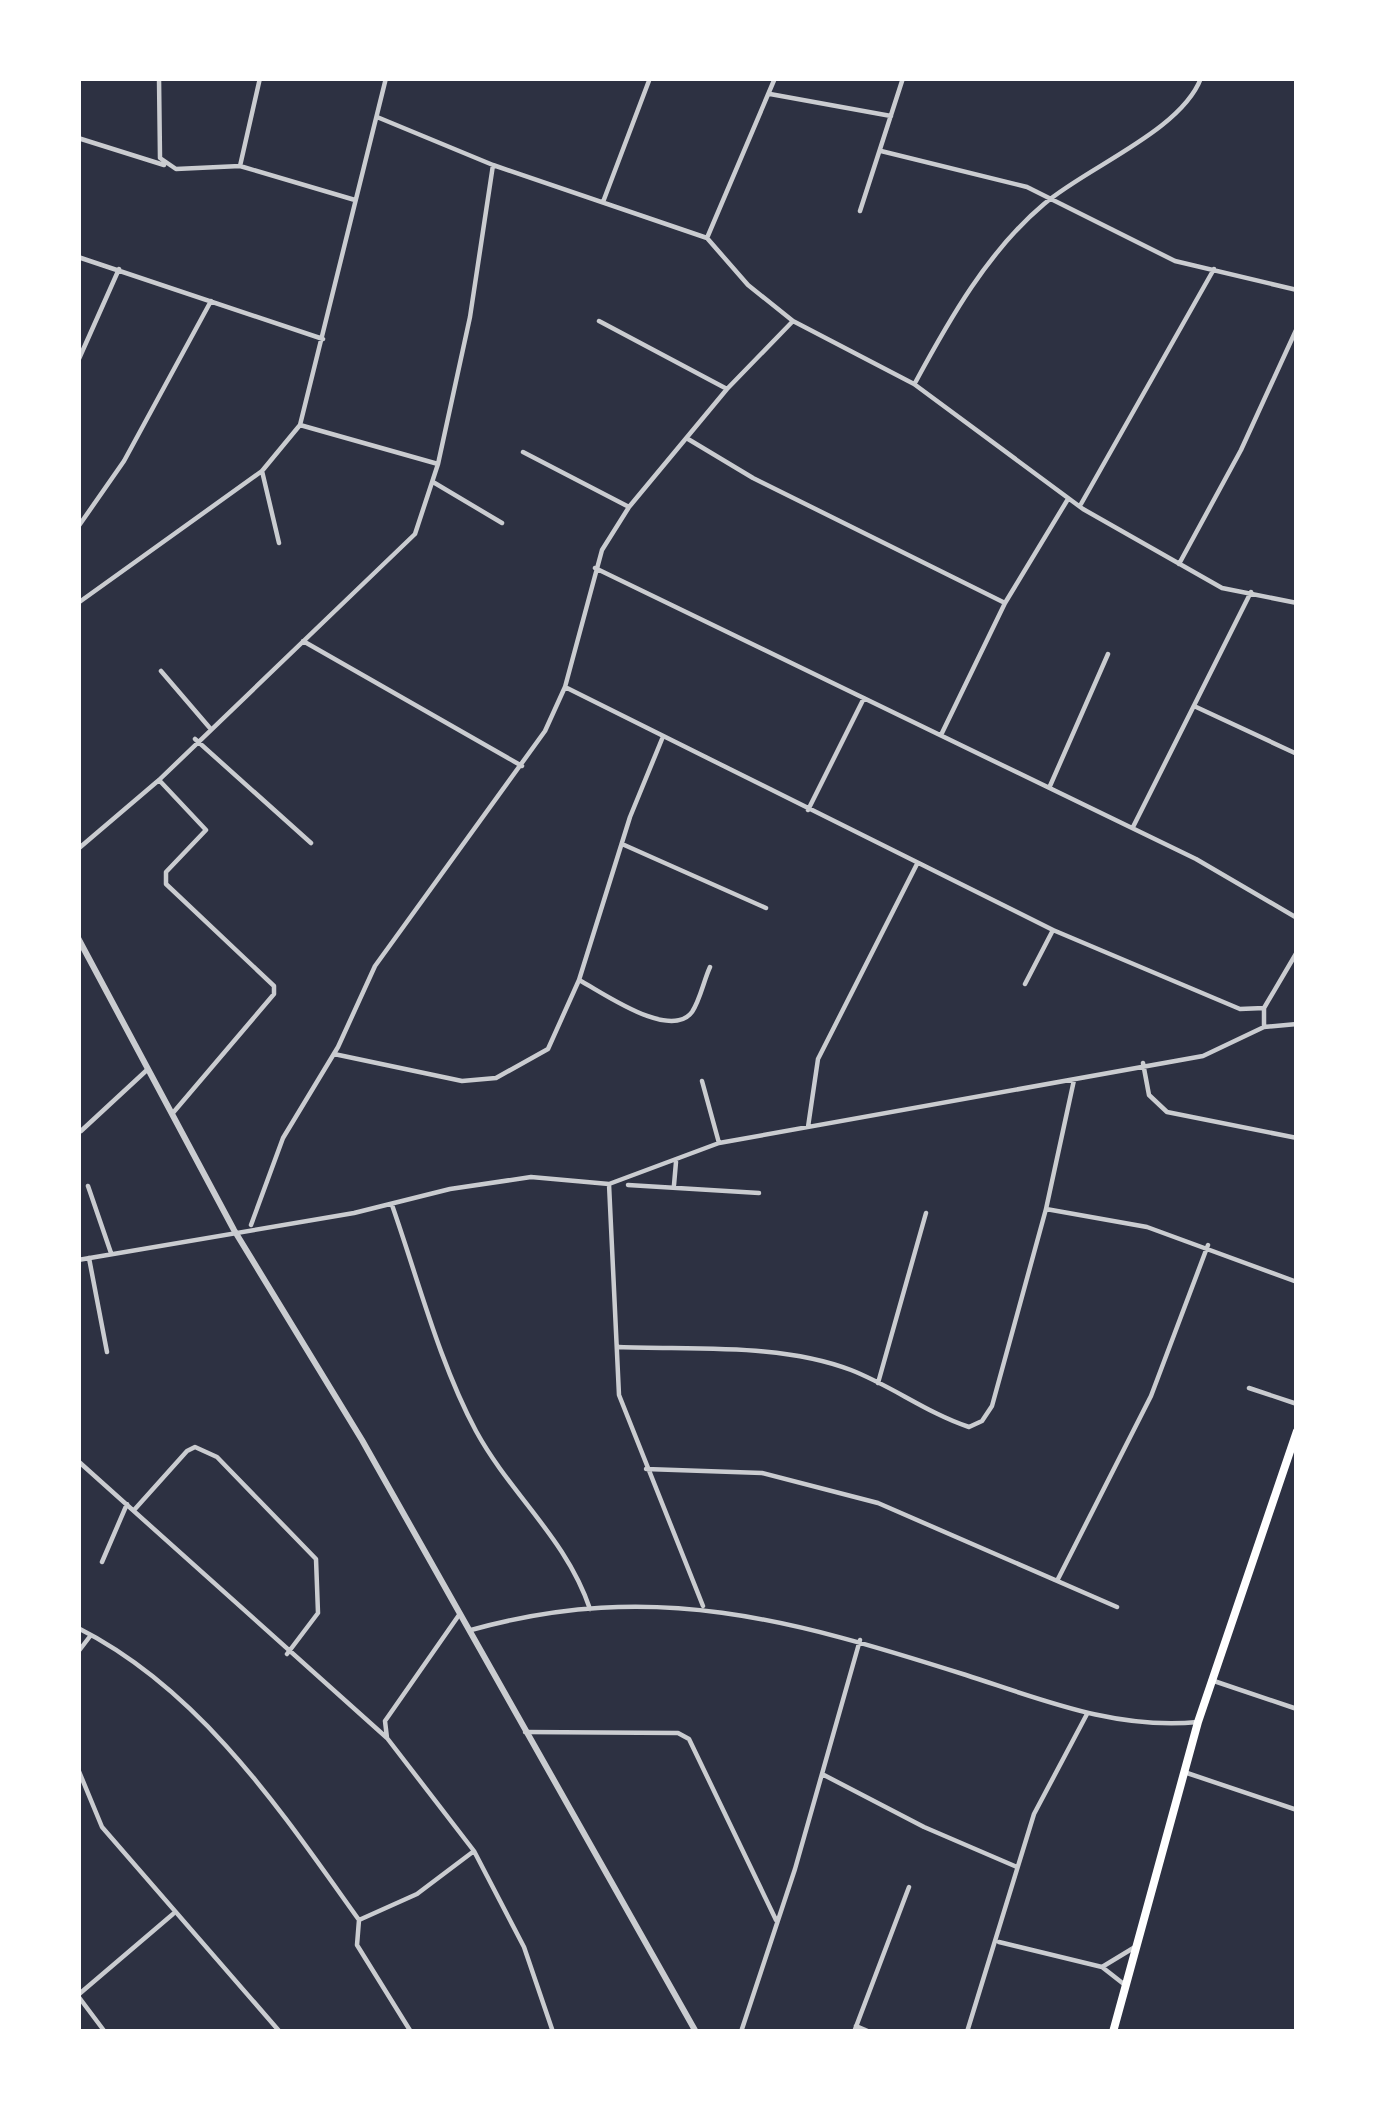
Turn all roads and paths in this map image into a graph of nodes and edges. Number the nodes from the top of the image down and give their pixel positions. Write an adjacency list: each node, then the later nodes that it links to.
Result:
1 (159, 78): 13 (street)
2 (260, 78): 15 (street)
3 (386, 78): 10 (street)
4 (650, 78): 18 (street)
5 (775, 78): 8 (street)
6 (903, 78): 9 (street)
7 (1201, 78): 16 (street)
8 (770, 94): 9 (street); 20 (street)
9 (892, 116): 12 (street)
10 (377, 117): 14 (street); 17 (street)
11 (78, 138): 13 (street)
12 (881, 151): 16 (street); 19 (street)
13 (164, 165): 15 (street)
14 (494, 165): 18 (street); 36 (street)
15 (240, 166): 17 (street)
16 (1050, 200): 23 (street); 31 (street)
17 (357, 201): 29 (street)
18 (603, 202): 20 (street)
19 (860, 211)
20 (707, 238): 27 (street)
21 (78, 257): 22 (street)
22 (118, 269): 25 (street); 30 (street)
23 (1214, 269): 24 (street); 40 (street)
24 (1297, 290)
25 (211, 301): 29 (street); 43 (street)
26 (599, 321): 32 (street)
27 (794, 321): 31 (street); 32 (street)
28 (1297, 328): 45 (street)
29 (325, 339): 33 (street)
30 (78, 361)
31 (914, 384): 39 (street)
32 (727, 388): 34 (street)
33 (300, 425): 36 (street); 37 (street)
34 (688, 439): 41 (street); 49 (street)
35 (523, 452): 41 (street)
36 (438, 464): 38 (street)
37 (262, 471): 44 (street); 48 (street)
38 (433, 482): 42 (street); 51 (street)
39 (1068, 499): 40 (street); 49 (street)
40 (1079, 506): 45 (street)
41 (629, 507): 46 (street)
42 (502, 523)
43 (78, 527)
44 (279, 543)
45 (1178, 566): 47 (street)
46 (595, 568): 54 (street); 55 (street)
47 (1251, 592): 50 (street); 56 (street)
48 (78, 603)
49 (1005, 603): 58 (street)
50 (1297, 603)
51 (303, 641): 57 (street); 62 (street)
52 (1108, 654): 64 (street)
53 (161, 670): 57 (street)
54 (565, 688): 60 (street); 62 (street)
55 (864, 698): 58 (street); 65 (street)
56 (1194, 706): 61 (street); 66 (street)
57 (209, 727): 59 (street)
58 (940, 735): 64 (street)
59 (195, 739): 63 (street); 67 (street)
60 (662, 739): 65 (street); 68 (street)
61 (1297, 754)
62 (523, 766): 82 (street)
63 (159, 780): 69 (street); 87 (street)
64 (1050, 786): 66 (street)
65 (808, 810): 70 (street)
66 (1133, 827): 72 (street)
67 (311, 843)
68 (622, 844): 71 (street); 77 (street)
69 (78, 849)
70 (916, 864): 73 (street); 88 (street)
71 (766, 908)
72 (1297, 918)
73 (1053, 931): 78 (street); 79 (street)
74 (78, 938): 84 (street)
75 (1297, 952): 79 (street)
76 (710, 967): 77 (street)
77 (579, 980): 82 (street)
78 (1025, 984)
79 (1264, 1008): 81 (street)
80 (1297, 1024): 81 (street)
81 (1264, 1027): 83 (street)
82 (334, 1054): 101 (street)
83 (1143, 1063): 85 (street); 90 (street)
84 (148, 1069): 87 (street); 89 (street)
85 (1074, 1080): 88 (street); 99 (street)
86 (702, 1081): 91 (street)
87 (172, 1114): 102 (street)
88 (808, 1127): 91 (street)
89 (81, 1131)
90 (1297, 1138)
91 (719, 1143): 92 (street)
92 (676, 1162): 93 (street); 95 (street)
93 (609, 1184): 98 (street); 108 (street)
94 (628, 1185): 95 (street)
95 (674, 1185): 97 (street)
96 (88, 1186): 104 (street)
97 (760, 1193)
98 (392, 1205): 101 (street); 124 (street)
99 (1046, 1209): 103 (street); 110 (street)
100 (926, 1213): 110 (street)
101 (250, 1227): 102 (street)
102 (234, 1230): 104 (street); 125 (street)
103 (1208, 1245): 107 (street); 121 (street)
104 (111, 1253): 105 (street)
105 (89, 1258): 106 (street); 109 (street)
106 (78, 1260)
107 (1297, 1282)
108 (619, 1347): 110 (street); 116 (street)
109 (107, 1352)
110 (878, 1383)
111 (1249, 1388): 112 (street)
112 (1297, 1404)
113 (1297, 1431): 115 (main road)
114 (78, 1461): 118 (street)
115 (1284, 1465): 117 (street); 132 (main road)
116 (646, 1469): 121 (street); 122 (street)
117 (1297, 1469)
118 (127, 1504): 119 (street); 120 (street)
119 (134, 1510): 131 (street); 131 (street)
120 (102, 1562)
121 (1057, 1581): 123 (street)
122 (703, 1606): 124 (street); 129 (street)
123 (1117, 1607)
124 (590, 1609): 127 (street)
125 (459, 1615): 127 (street); 137 (street)
126 (78, 1628): 128 (street)
127 (471, 1630): 136 (street)
128 (92, 1635): 130 (street); 146 (street)
129 (860, 1640): 134 (street); 139 (street)
130 (78, 1652)
131 (287, 1654): 137 (street)
132 (1211, 1680): 133 (street); 135 (main road)
133 (1297, 1708)
134 (1087, 1714): 135 (street); 143 (street)
135 (1198, 1722): 140 (main road)
136 (525, 1732): 147 (street); 158 (street)
137 (387, 1738): 142 (street)
138 (78, 1769): 145 (street)
139 (820, 1772): 143 (street); 147 (street)
140 (1184, 1772): 141 (street); 149 (main road)
141 (1297, 1810)
142 (474, 1851): 146 (street); 157 (street)
143 (1017, 1867): 148 (street)
144 (909, 1887): 153 (street)
145 (173, 1914): 152 (street); 155 (street)
146 (359, 1921): 156 (street)
147 (777, 1922): 159 (street)
148 (997, 1942): 150 (street); 161 (street)
149 (1136, 1947): 150 (street); 151 (main road)
150 (1102, 1967): 151 (street)
151 (1125, 1985): 162 (main road)
152 (78, 1995): 154 (street)
153 (855, 2029): 160 (street)
154 (104, 2032)
155 (280, 2032)
156 (411, 2032)
157 (553, 2032)
158 (696, 2032)
159 (741, 2032)
160 (870, 2032)
161 (967, 2032)
162 (1113, 2032)

